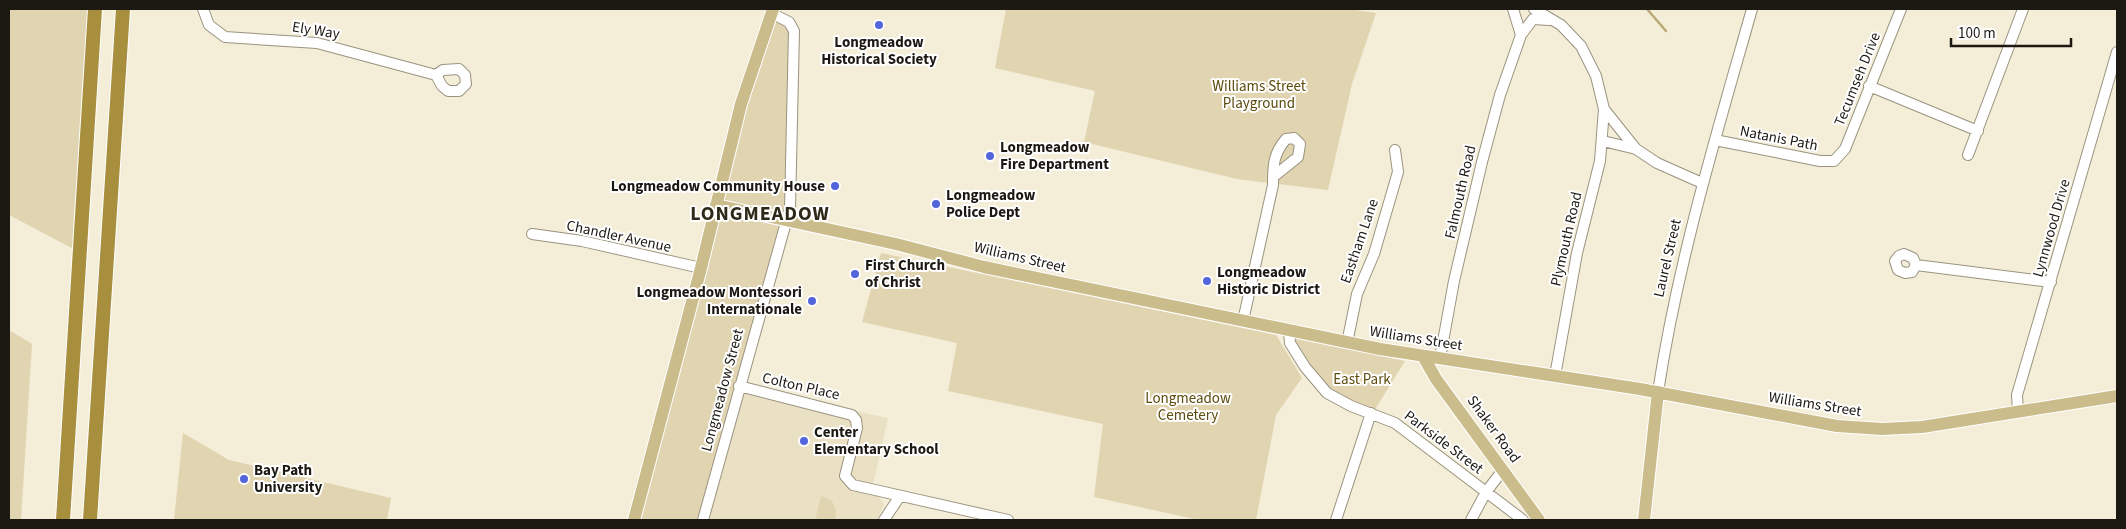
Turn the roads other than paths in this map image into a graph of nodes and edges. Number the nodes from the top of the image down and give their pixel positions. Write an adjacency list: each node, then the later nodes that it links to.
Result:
1 (95, 9): 45 (highway)
2 (123, 9): 46 (highway)
3 (203, 9): 13 (street, Ely Way)
4 (1513, 9): 11 (street)
5 (1534, 9): 10 (street, Plymouth Road)
6 (1752, 9): 17 (street, Laurel Street)
7 (1901, 9): 14 (street, Tecumseh Drive)
8 (2023, 9): 16 (street)
9 (772, 11): 25 (main road, Longmeadow Street); 26 (street, Longmeadow Street)
10 (1558, 23): 11 (street, Falmouth Road); 15 (street, Plymouth Road)
11 (1521, 35): 35 (street, Falmouth Road)
12 (2117, 52): 30 (street, Lynnwood Drive)
13 (436, 75)
14 (1869, 86): 16 (street); 22 (street, Tecumseh Drive)
15 (1604, 109): 18 (street, Plymouth Road); 19 (street)
16 (1978, 131): 21 (street)
17 (1715, 140): 22 (street, Natanis Path); 24 (street, Laurel Street)
18 (1603, 141): 19 (street); 36 (street, Plymouth Road)
19 (1636, 149): 24 (street)
20 (1395, 150): 33 (street, Eastham Lane)
21 (1968, 155)
22 (1838, 159)
23 (1273, 177): 31 (street)
24 (1702, 183): 38 (street, Laurel Street)
25 (716, 206): 26 (main road, Williams Street); 29 (main road, Longmeadow Street)
26 (786, 220): 31 (main road, Williams Street); 37 (street, Longmeadow Street)
27 (532, 234): 29 (street, Chandler Avenue)
28 (1916, 265): 30 (street)
29 (701, 268): 47 (main road, Longmeadow Street)
30 (2051, 282): 40 (street, Lynnwood Drive)
31 (1243, 321): 32 (main road, Williams Street)
32 (1289, 331): 33 (main road, Williams Street); 41 (street, Parkside Street)
33 (1346, 343): 34 (main road, Williams Street)
34 (1423, 356): 35 (main road, Williams Street); 42 (main road, Shaker Road)
35 (1440, 358): 36 (main road, Williams Street)
36 (1555, 376): 38 (main road, Williams Street)
37 (739, 386): 44 (street, Colton Place); 48 (street, Longmeadow Street)
38 (1658, 392): 40 (main road, Williams Street); 55 (main road, Laurel Street)
39 (2117, 396): 40 (main road, Williams Street)
40 (2018, 412)
41 (1371, 413): 43 (street, Parkside Street); 51 (street)
42 (1503, 470): 43 (street); 54 (main road, Shaker Road)
43 (1486, 492): 52 (street); 53 (street, Parkside Street)
44 (900, 496): 49 (street); 50 (street, Colton Place)
45 (63, 520)
46 (90, 520)
47 (634, 520)
48 (703, 520)
49 (884, 520)
50 (1008, 520)
51 (1336, 520)
52 (1471, 520)
53 (1523, 520)
54 (1540, 520)
55 (1644, 520)

